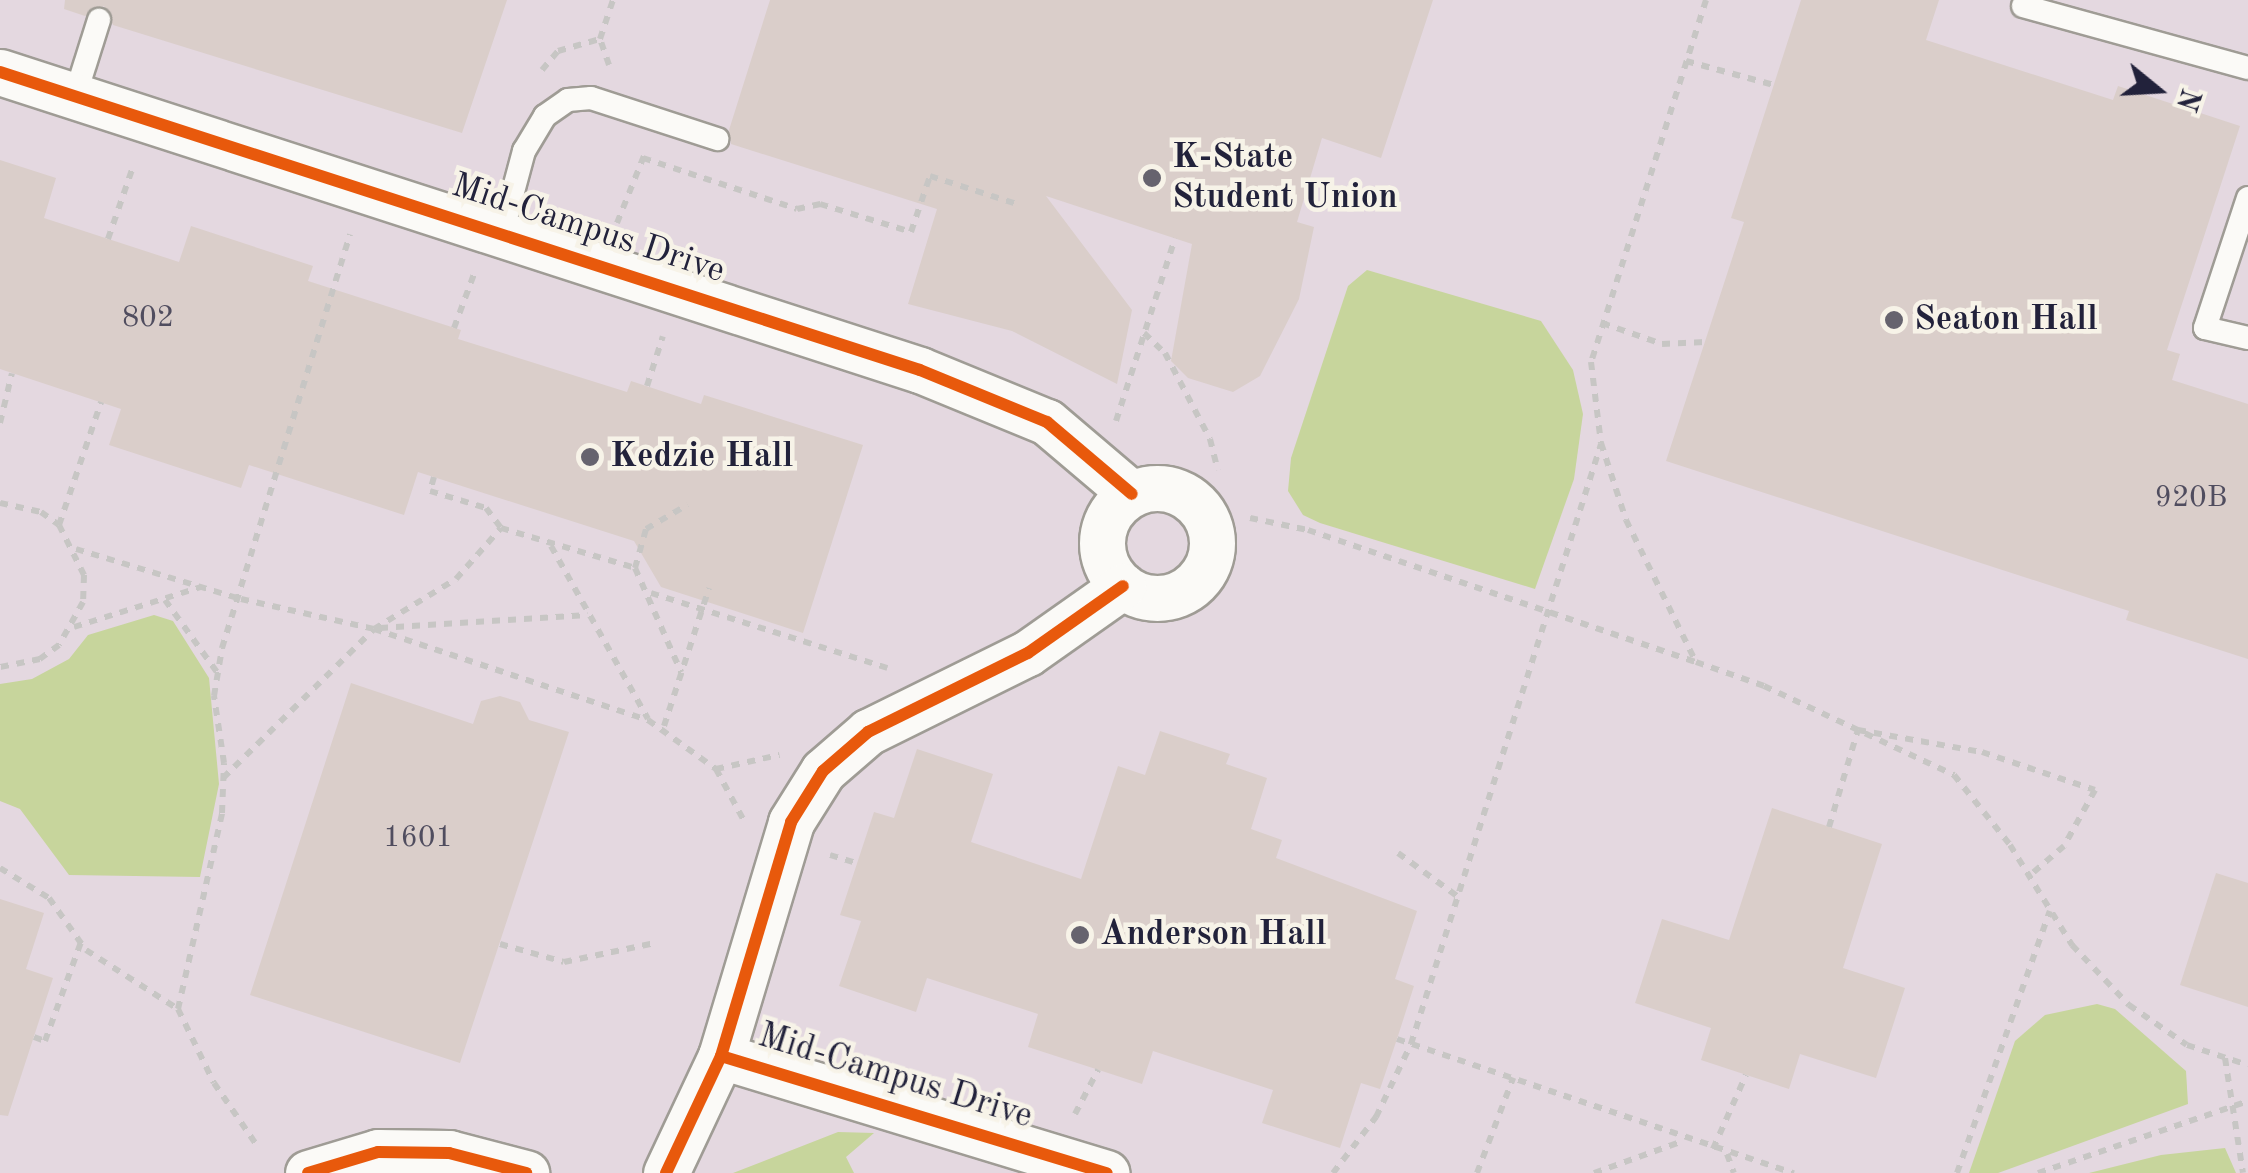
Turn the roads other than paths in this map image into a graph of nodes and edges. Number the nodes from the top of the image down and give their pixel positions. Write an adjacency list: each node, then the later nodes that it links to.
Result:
1 (2023, 6): 3 (lane)
2 (99, 20): 5 (lane)
3 (2248, 68)
4 (0, 72): 5 (street, Mid-Campus Drive)
5 (75, 96): 8 (street, Mid-Campus Drive)
6 (718, 139): 8 (lane)
7 (2248, 198): 9 (lane)
8 (490, 248): 10 (street, Mid-Campus Drive)
9 (2248, 338)
10 (1132, 494): 11 (street); 11 (street)
11 (1123, 586): 12 (street, Mid-Campus Drive)
12 (721, 1056): 15 (street); 16 (street, Mid-Campus Drive)
13 (308, 1173): 14 (street)
14 (526, 1173)
15 (666, 1173)
16 (1107, 1173)

